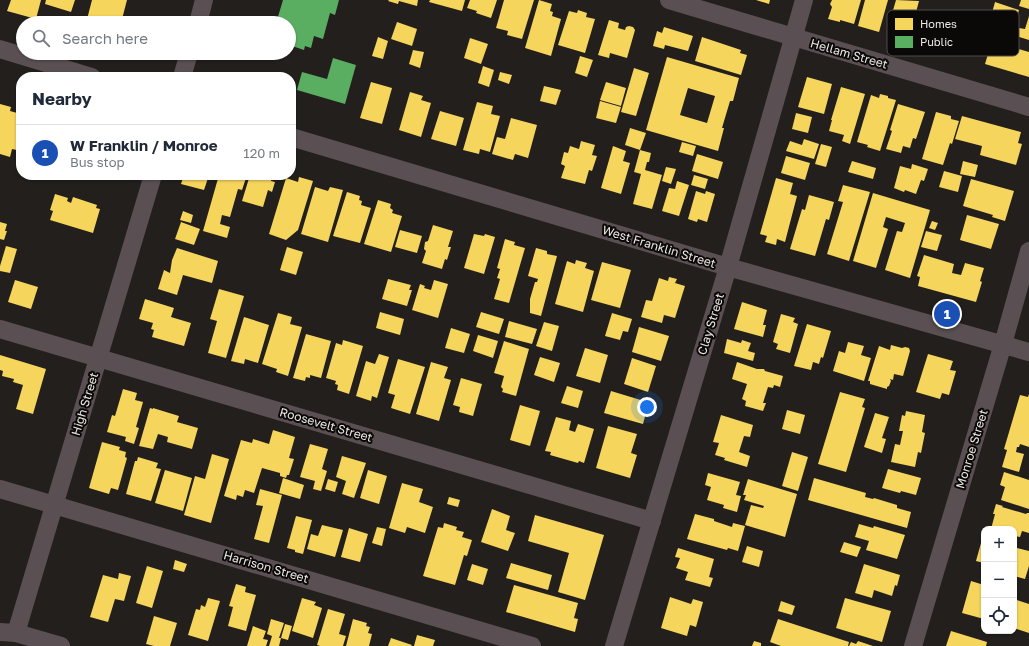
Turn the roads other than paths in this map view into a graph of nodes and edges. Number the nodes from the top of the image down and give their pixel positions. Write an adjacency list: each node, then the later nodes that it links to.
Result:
1 (204, 0): 4 (street)
2 (669, 0): 5 (street, Hellam Street)
3 (804, 0): 5 (street, Clay Street)
4 (200, 16)
5 (793, 37): 12 (street, Hellam Street); 16 (street, Clay Street)
6 (0, 49): 7 (street)
7 (16, 54)
8 (36, 60): 10 (street)
9 (187, 60): 11 (street)
10 (76, 72)
11 (183, 72)
12 (1029, 107)
13 (296, 138): 16 (street, West Franklin Street)
14 (151, 180): 20 (street, High Street)
15 (1029, 251): 18 (street, Monroe Street)
16 (728, 267): 18 (street, West Franklin Street); 23 (street, Clay Street)
17 (0, 329): 20 (street, Roosevelt Street)
18 (1003, 344): 19 (street, West Franklin Street); 28 (street, Monroe Street)
19 (1029, 352)
20 (98, 358): 22 (street, High Street); 23 (street, Roosevelt Street)
21 (0, 489): 22 (street, Harrison Street)
22 (54, 505): 24 (street, High Street); 26 (street, Harrison Street)
23 (652, 520): 27 (street, Clay Street)
24 (8, 632): 25 (street)
25 (61, 646)
26 (532, 646)
27 (614, 646)
28 (913, 646)

